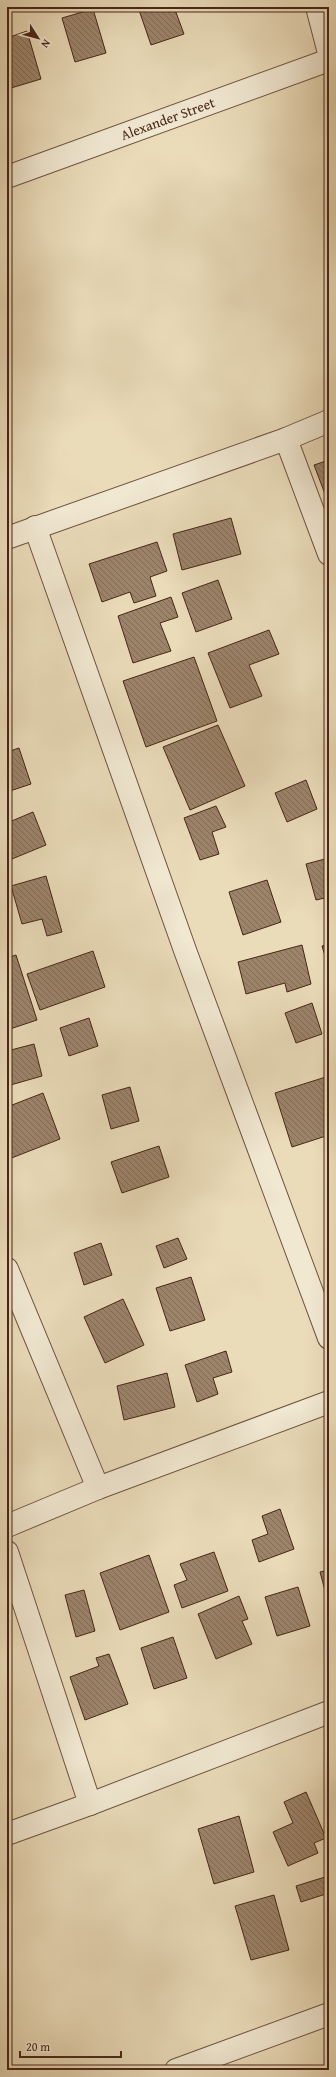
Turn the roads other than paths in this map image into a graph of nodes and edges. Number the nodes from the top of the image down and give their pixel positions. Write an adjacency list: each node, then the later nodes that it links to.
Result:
1 (317, 7): 2 (street)
2 (329, 53)
3 (329, 60): 4 (street, Alexander Street)
4 (7, 177)
5 (329, 421): 6 (street)
6 (286, 439): 7 (street); 9 (street)
7 (35, 527): 8 (street); 11 (street)
8 (7, 538)
9 (329, 554)
10 (7, 1269): 13 (street)
11 (329, 1338)
12 (329, 1402): 13 (street)
13 (98, 1488): 14 (street)
14 (7, 1526)
15 (7, 1552): 17 (street)
16 (329, 1712): 17 (street)
17 (90, 1804): 18 (street)
18 (7, 1834)
19 (329, 2014): 20 (street)
20 (176, 2070)

